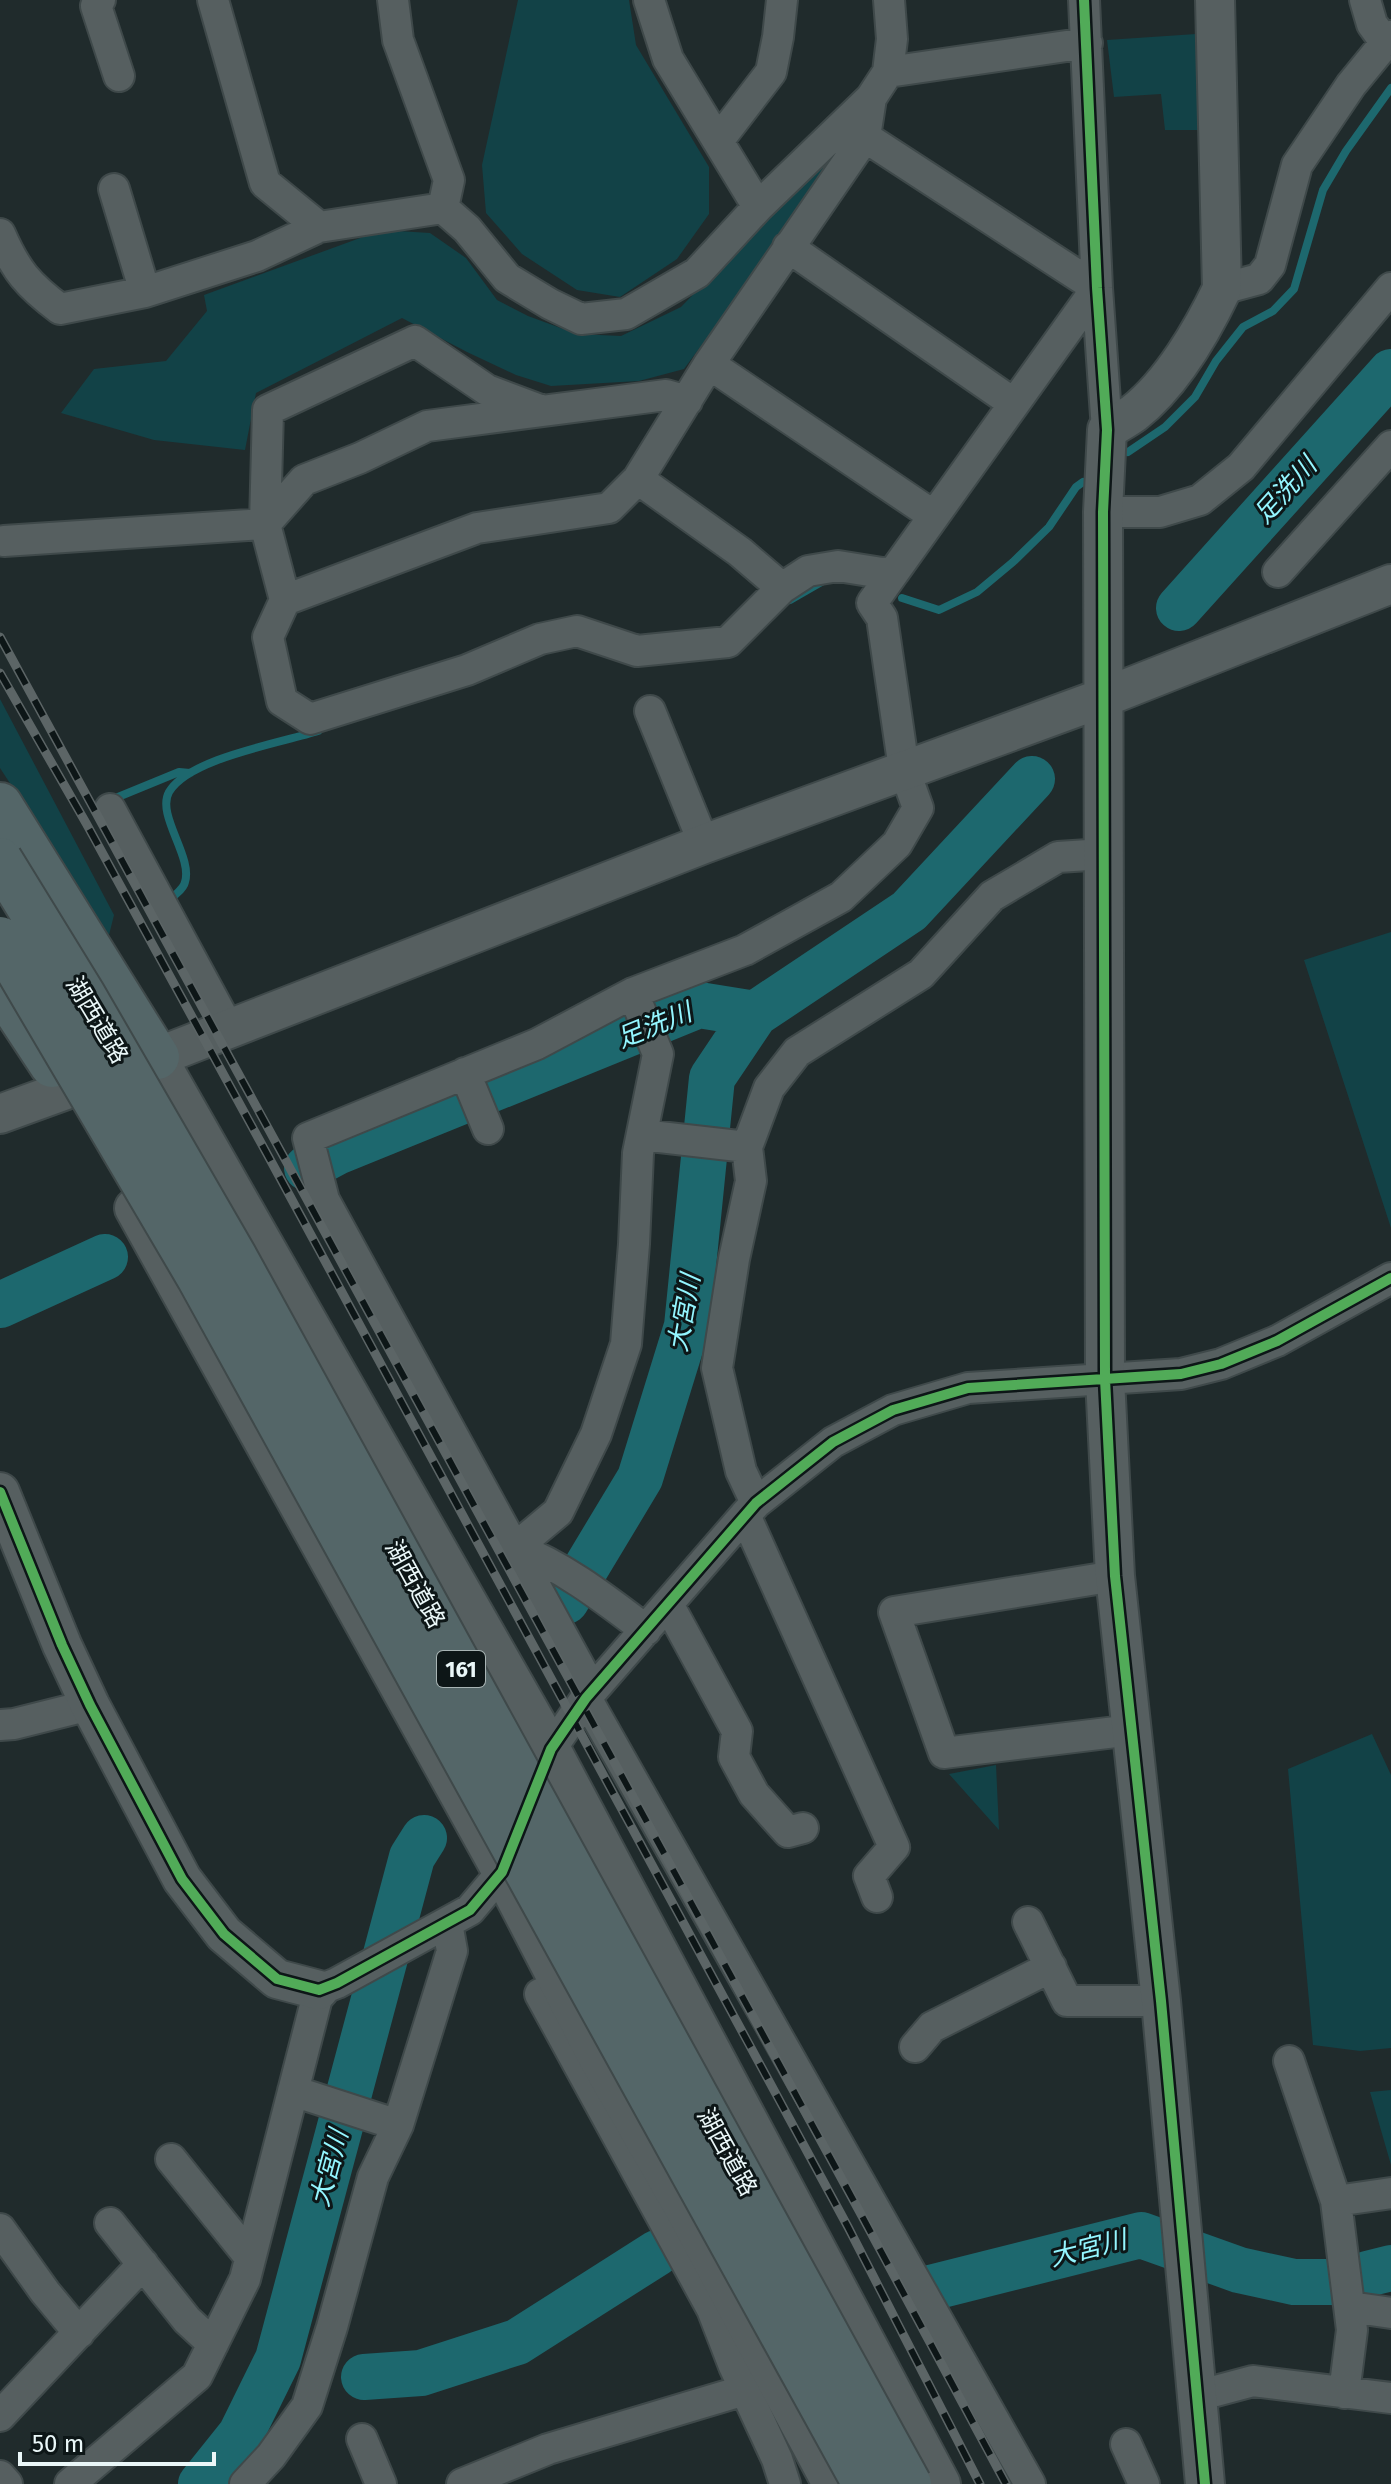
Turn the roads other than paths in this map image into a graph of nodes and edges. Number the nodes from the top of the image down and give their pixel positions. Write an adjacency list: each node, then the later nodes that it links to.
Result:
1 (100, 0): 13 (street)
2 (213, 0): 20 (street)
3 (393, 0): 19 (street)
4 (649, 0): 16 (street)
5 (782, 0): 16 (street)
6 (889, 0): 12 (street)
7 (1084, 0): 11 (street)
8 (1215, 0): 24 (street)
9 (1365, 0): 10 (street)
10 (1388, 39): 24 (street)
11 (1087, 43): 12 (street); 23 (street)
12 (888, 72): 14 (street)
13 (119, 76)
14 (871, 98): 15 (street); 18 (street)
15 (865, 137): 22 (street); 23 (street)
16 (718, 141): 18 (street)
17 (114, 189): 25 (street)
18 (758, 207): 19 (street)
19 (443, 208): 20 (street)
20 (319, 227): 25 (street)
21 (0, 234): 25 (street)
22 (788, 247): 27 (street); 29 (street)
23 (1097, 288): 29 (street); 31 (street)
24 (1222, 289): 31 (street)
25 (145, 292)
26 (1386, 310): 34 (street)
27 (709, 364): 28 (street); 35 (street)
28 (687, 401): 30 (street); 33 (street)
29 (1013, 403): 35 (street)
30 (544, 411): 36 (street); 36 (street)
31 (1107, 430): 34 (street)
32 (1391, 446): 39 (street)
33 (638, 479): 41 (street); 42 (street)
34 (1103, 512): 43 (street)
35 (934, 516): 38 (street)
36 (265, 524): 37 (street); 42 (street)
37 (4, 541)
38 (894, 572): 41 (street); 45 (street)
39 (1278, 572)
40 (1391, 584): 43 (street)
41 (782, 588): 42 (street)
42 (285, 600)
43 (1105, 697): 45 (street); 49 (street)
44 (650, 711): 48 (street)
45 (904, 769): 48 (street); 53 (street)
46 (0, 805): 55 (highway)
47 (110, 809): 54 (street)
48 (704, 844): 54 (street)
49 (1104, 854): 61 (street); 63 (street)
50 (0, 860): 115 (highway, 湖西道路 / 161, bridge)
51 (0, 939): 114 (highway, 湖西道路 / 161, bridge)
52 (0, 986): 57 (highway)
53 (633, 994): 56 (street); 60 (street)
54 (229, 1029): 55 (street)
55 (157, 1057): 57 (street); 74 (street)
56 (465, 1073): 59 (street); 66 (street)
57 (69, 1090): 58 (street); 76 (street)
58 (0, 1114)
59 (488, 1129)
60 (643, 1135): 61 (street); 66 (street)
61 (746, 1147): 65 (street)
62 (1391, 1278): 63 (street)
63 (1105, 1379): 65 (street); 67 (street)
64 (0, 1492): 71 (street)
65 (751, 1509): 68 (street); 77 (street)
66 (526, 1553): 69 (street); 70 (street)
67 (1115, 1576): 73 (street); 73 (street)
68 (668, 1604): 69 (street); 75 (street)
69 (646, 1630): 70 (street)
70 (589, 1694): 74 (street); 117 (street)
71 (90, 1705): 72 (street); 81 (street)
72 (0, 1725)
73 (1132, 1730): 82 (street)
74 (551, 1749): 76 (street); 116 (street)
75 (803, 1828)
76 (502, 1872): 79 (street); 94 (street)
77 (877, 1897)
78 (1028, 1922): 80 (street)
79 (446, 1923): 81 (street); 86 (street)
80 (1051, 1967): 82 (street); 83 (street)
81 (328, 1986): 85 (street)
82 (1161, 2001): 101 (street)
83 (915, 2047)
84 (1289, 2061): 89 (street)
85 (294, 2092): 86 (street); 92 (street)
86 (397, 2125): 109 (street)
87 (171, 2159): 92 (street)
88 (1391, 2193): 89 (street)
89 (1336, 2201): 95 (street)
90 (110, 2223): 93 (street)
91 (0, 2229): 97 (street)
92 (249, 2256): 98 (street)
93 (143, 2264): 97 (street); 98 (street)
94 (722, 2305): 99 (street); 113 (street)
95 (1350, 2307): 96 (street); 100 (street)
96 (1391, 2313)
97 (79, 2333): 103 (street)
98 (213, 2344): 108 (street)
99 (745, 2390): 111 (street); 112 (street)
100 (1344, 2393): 101 (street); 102 (street)
101 (1197, 2396): 119 (street)
102 (1391, 2398)
103 (0, 2416)
104 (362, 2439): 110 (street)
105 (1126, 2444): 118 (street)
106 (0, 2476): 107 (street)
107 (7, 2484)
108 (70, 2484)
109 (245, 2484)
110 (381, 2484)
111 (462, 2484)
112 (785, 2484)
113 (832, 2484)
114 (865, 2484)
115 (909, 2484)
116 (941, 2484)
117 (1030, 2484)
118 (1144, 2484)
119 (1205, 2484)

